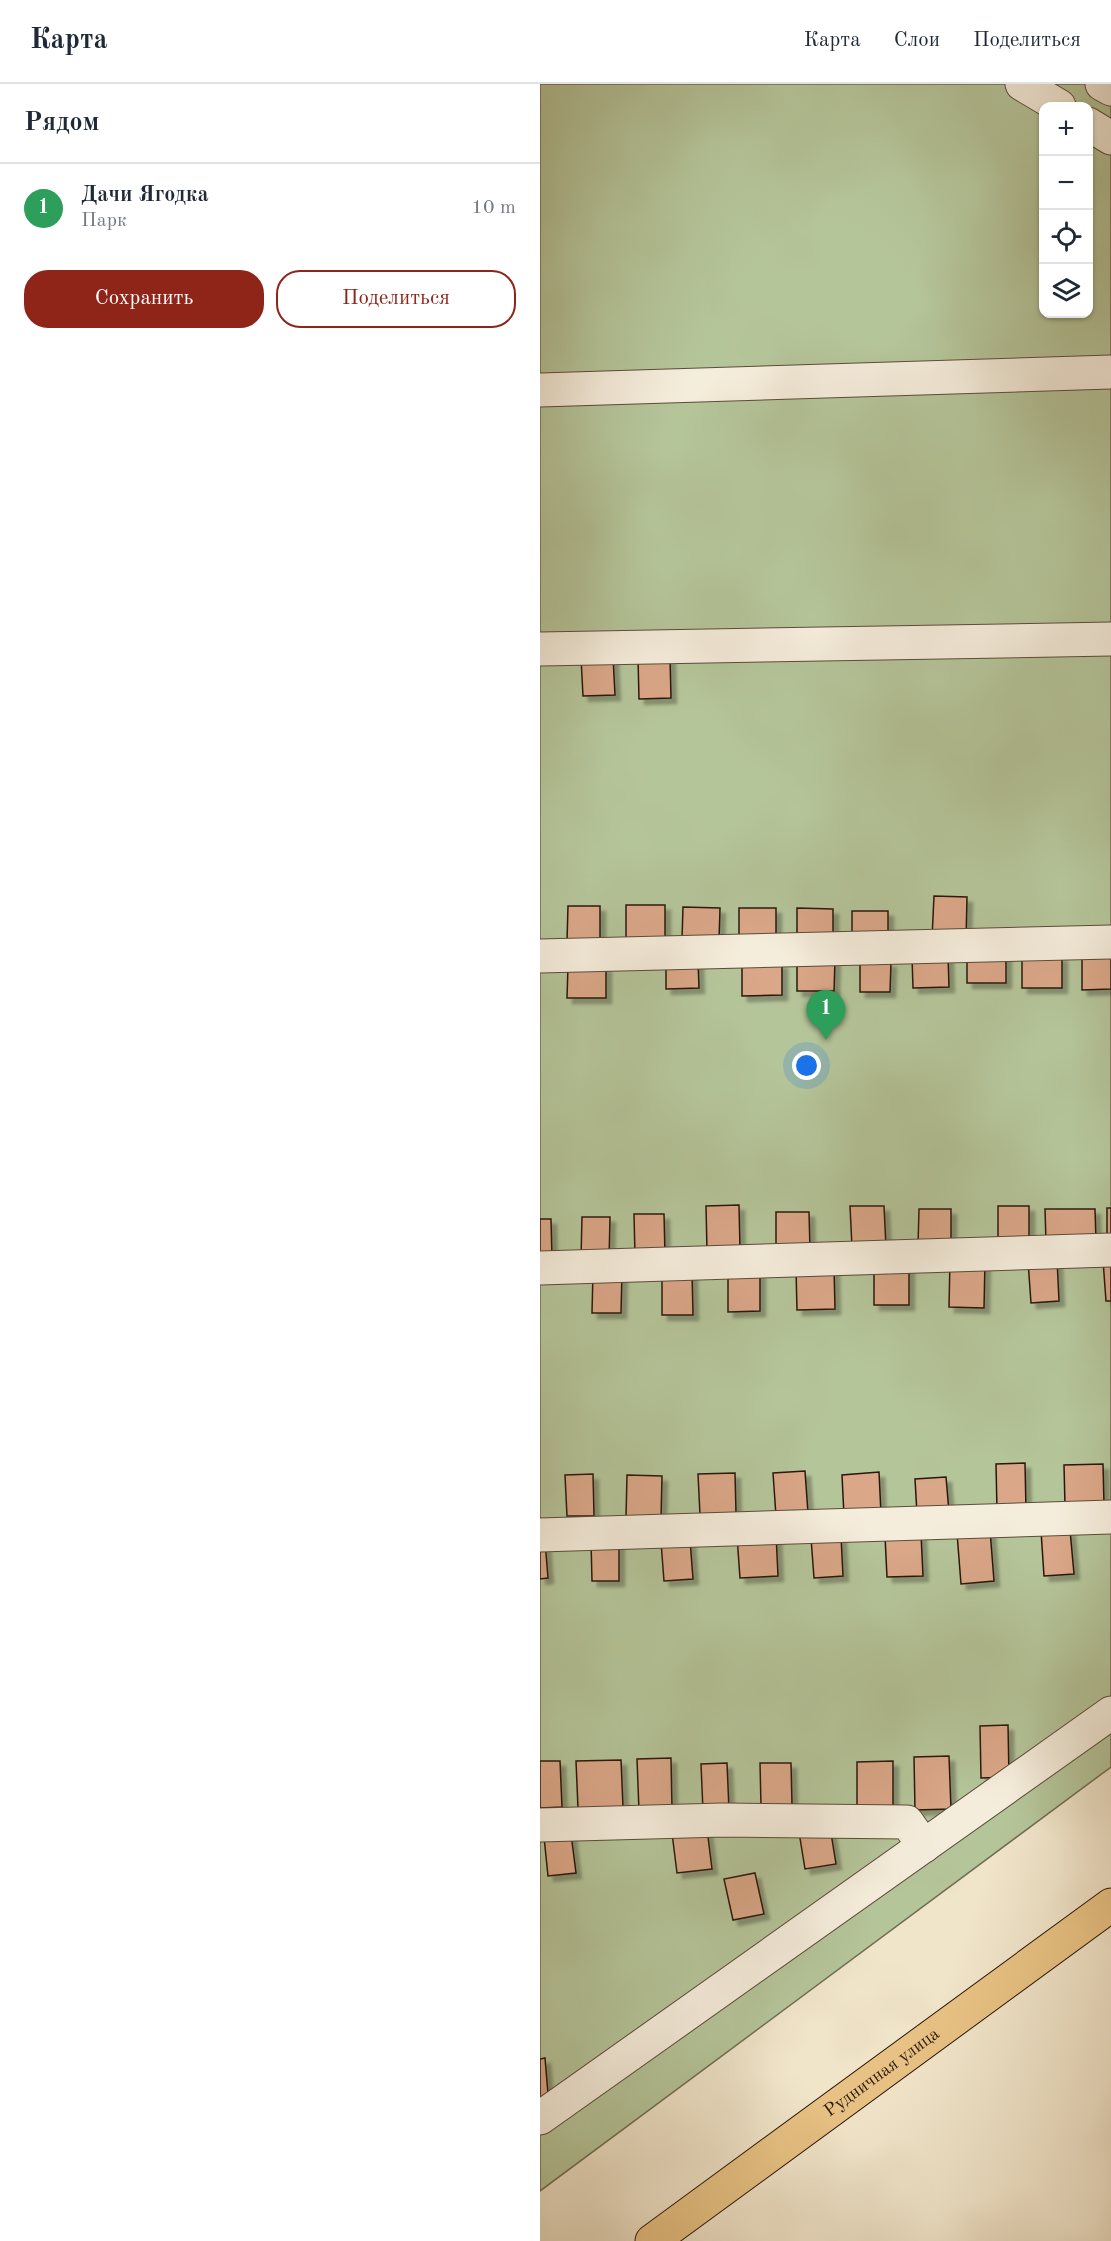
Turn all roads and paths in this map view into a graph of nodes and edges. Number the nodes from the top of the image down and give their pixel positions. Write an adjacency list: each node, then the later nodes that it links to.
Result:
1 (1022, 84): 4 (street)
2 (1102, 84): 3 (street)
3 (1111, 89)
4 (1052, 102)
5 (1093, 127): 6 (street)
6 (1111, 138)
7 (1111, 372): 8 (street)
8 (540, 390)
9 (1111, 639): 10 (street)
10 (540, 649)
11 (1111, 942): 12 (street)
12 (540, 956)
13 (1111, 1250): 14 (street)
14 (540, 1268)
15 (1111, 1517): 16 (street)
16 (540, 1535)
17 (1111, 1713): 19 (street)
18 (540, 1825): 19 (street)
19 (924, 1846): 21 (street)
20 (1111, 1905): 22 (highway, Рудничная улица)
21 (540, 2118)
22 (652, 2241)

